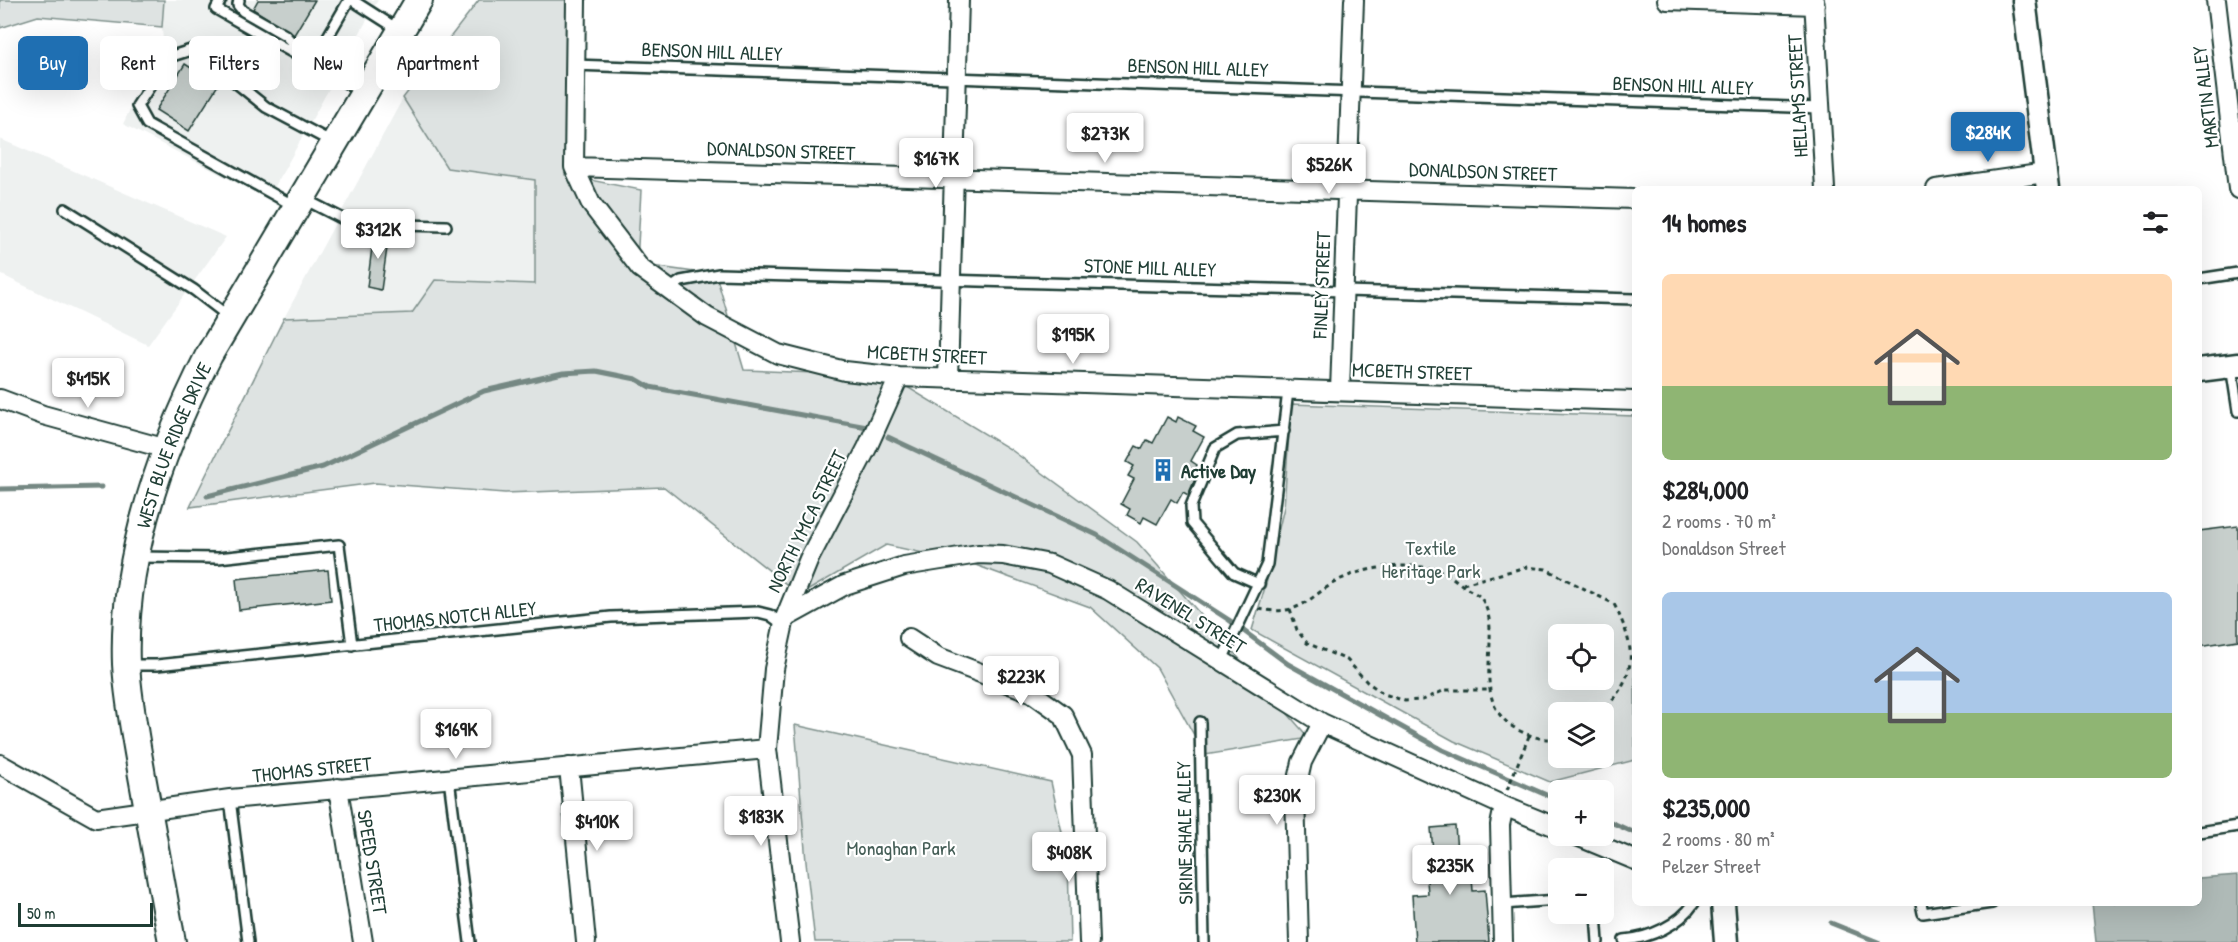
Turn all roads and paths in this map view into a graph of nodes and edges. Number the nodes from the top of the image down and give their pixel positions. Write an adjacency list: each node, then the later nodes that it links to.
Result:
1 (221, 0): 15 (lane)
2 (239, 0): 14 (lane)
3 (350, 0): 12 (lane); 13 (lane)
4 (419, 0): 12 (main road, WEST BLUE RIDGE DRIVE)
5 (576, 0): 16 (street, MCBETH STREET)
6 (959, 0): 17 (street)
7 (1354, 0): 19 (street, FINLEY STREET)
8 (1667, 0): 11 (street)
9 (2024, 0): 25 (street)
10 (2216, 0): 29 (street, MARTIN ALLEY)
11 (1814, 2): 21 (street, HELLAMS STREET)
12 (401, 31): 20 (main road, WEST BLUE RIDGE DRIVE)
13 (329, 36)
14 (292, 43)
15 (292, 53)
16 (573, 65): 17 (lane, BENSON HILL ALLEY); 23 (street, MCBETH STREET)
17 (957, 76): 19 (lane, BENSON HILL ALLEY); 24 (street)
18 (359, 90): 20 (lane)
19 (1351, 91): 21 (lane, BENSON HILL ALLEY); 28 (street, FINLEY STREET)
20 (364, 93): 22 (main road, WEST BLUE RIDGE DRIVE)
21 (1820, 108): 26 (street, HELLAMS STREET)
22 (334, 143): 31 (main road, WEST BLUE RIDGE DRIVE); 31 (lane)
23 (574, 167): 24 (street, DONALDSON STREET); 37 (street, MCBETH STREET)
24 (954, 178): 28 (street, DONALDSON STREET); 35 (street)
25 (2047, 181): 27 (street)
26 (1825, 186)
27 (1978, 186)
28 (1347, 189): 30 (street, DONALDSON STREET); 38 (street, FINLEY STREET)
29 (2238, 189)
30 (1632, 199)
31 (299, 203): 33 (lane); 40 (main road, WEST BLUE RIDGE DRIVE)
32 (65, 209): 40 (lane)
33 (446, 226)
34 (2238, 273): 36 (lane)
35 (951, 279): 37 (lane, STONE MILL ALLEY); 38 (lane, STONE MILL ALLEY); 44 (street)
36 (2202, 279)
37 (668, 290): 43 (street, MCBETH STREET)
38 (1344, 291): 39 (lane, STONE MILL ALLEY); 46 (street, FINLEY STREET)
39 (1632, 299)
40 (230, 318): 51 (main road, WEST BLUE RIDGE DRIVE)
41 (2234, 365): 42 (street); 49 (lane)
42 (2202, 370)
43 (899, 377): 44 (street, MCBETH STREET); 57 (street, NORTH YMCA STREET)
44 (948, 379): 45 (street, MCBETH STREET)
45 (1288, 391): 46 (street, MCBETH STREET); 50 (lane)
46 (1340, 391): 48 (street, MCBETH STREET)
47 (0, 399): 51 (street)
48 (1632, 401)
49 (2238, 411)
50 (1284, 431): 53 (lane); 53 (lane)
51 (166, 448): 52 (main road, WEST BLUE RIDGE DRIVE)
52 (137, 556): 59 (lane); 61 (main road, WEST BLUE RIDGE DRIVE)
53 (1258, 584): 56 (lane)
54 (1461, 584): 55 (path); 62 (path); 63 (path)
55 (1290, 609): 56 (path); 62 (path)
56 (1246, 611): 60 (lane)
57 (784, 622): 59 (lane, THOMAS NOTCH ALLEY); 60 (street, RAVENEL STREET); 68 (street, NORTH YMCA STREET)
58 (909, 638): 96 (street)
59 (352, 645): 61 (lane, THOMAS NOTCH ALLEY)
60 (1222, 660): 65 (street, RAVENEL STREET)
61 (126, 664): 76 (main road, WEST BLUE RIDGE DRIVE)
62 (1491, 690): 66 (path)
63 (1612, 702)
64 (1200, 723): 97 (lane, SIRINE SHALE ALLEY)
65 (1322, 723): 75 (street, RAVENEL STREET); 98 (street)
66 (1529, 736): 67 (path); 72 (path)
67 (1548, 740)
68 (767, 749): 70 (street, THOMAS STREET); 95 (street, NORTH YMCA STREET)
69 (0, 764): 76 (street, THOMAS STREET)
70 (569, 767): 71 (street, THOMAS STREET); 94 (street)
71 (448, 779): 73 (street, THOMAS STREET); 93 (lane)
72 (1508, 785)
73 (338, 788): 74 (street, THOMAS STREET); 92 (street, SPEED STREET)
74 (230, 799): 76 (street, THOMAS STREET); 91 (lane)
75 (1504, 806): 77 (street, RAVENEL STREET); 83 (street)
76 (148, 809): 90 (main road, WEST BLUE RIDGE DRIVE)
77 (1548, 824)
78 (2238, 826): 79 (lane)
79 (2202, 832)
80 (1600, 846): 81 (street)
81 (1632, 860)
82 (1548, 901): 83 (lane)
83 (1503, 904): 99 (street)
84 (1691, 906): 89 (lane)
85 (1723, 906): 101 (street)
86 (1922, 906): 87 (lane)
87 (1971, 906)
88 (1597, 924): 100 (lane)
89 (1624, 940)
90 (172, 942)
91 (248, 942)
92 (363, 942)
93 (470, 942)
94 (586, 942)
95 (790, 942)
96 (1089, 942)
97 (1204, 942)
98 (1299, 942)
99 (1503, 942)
100 (1598, 942)
101 (1726, 942)

